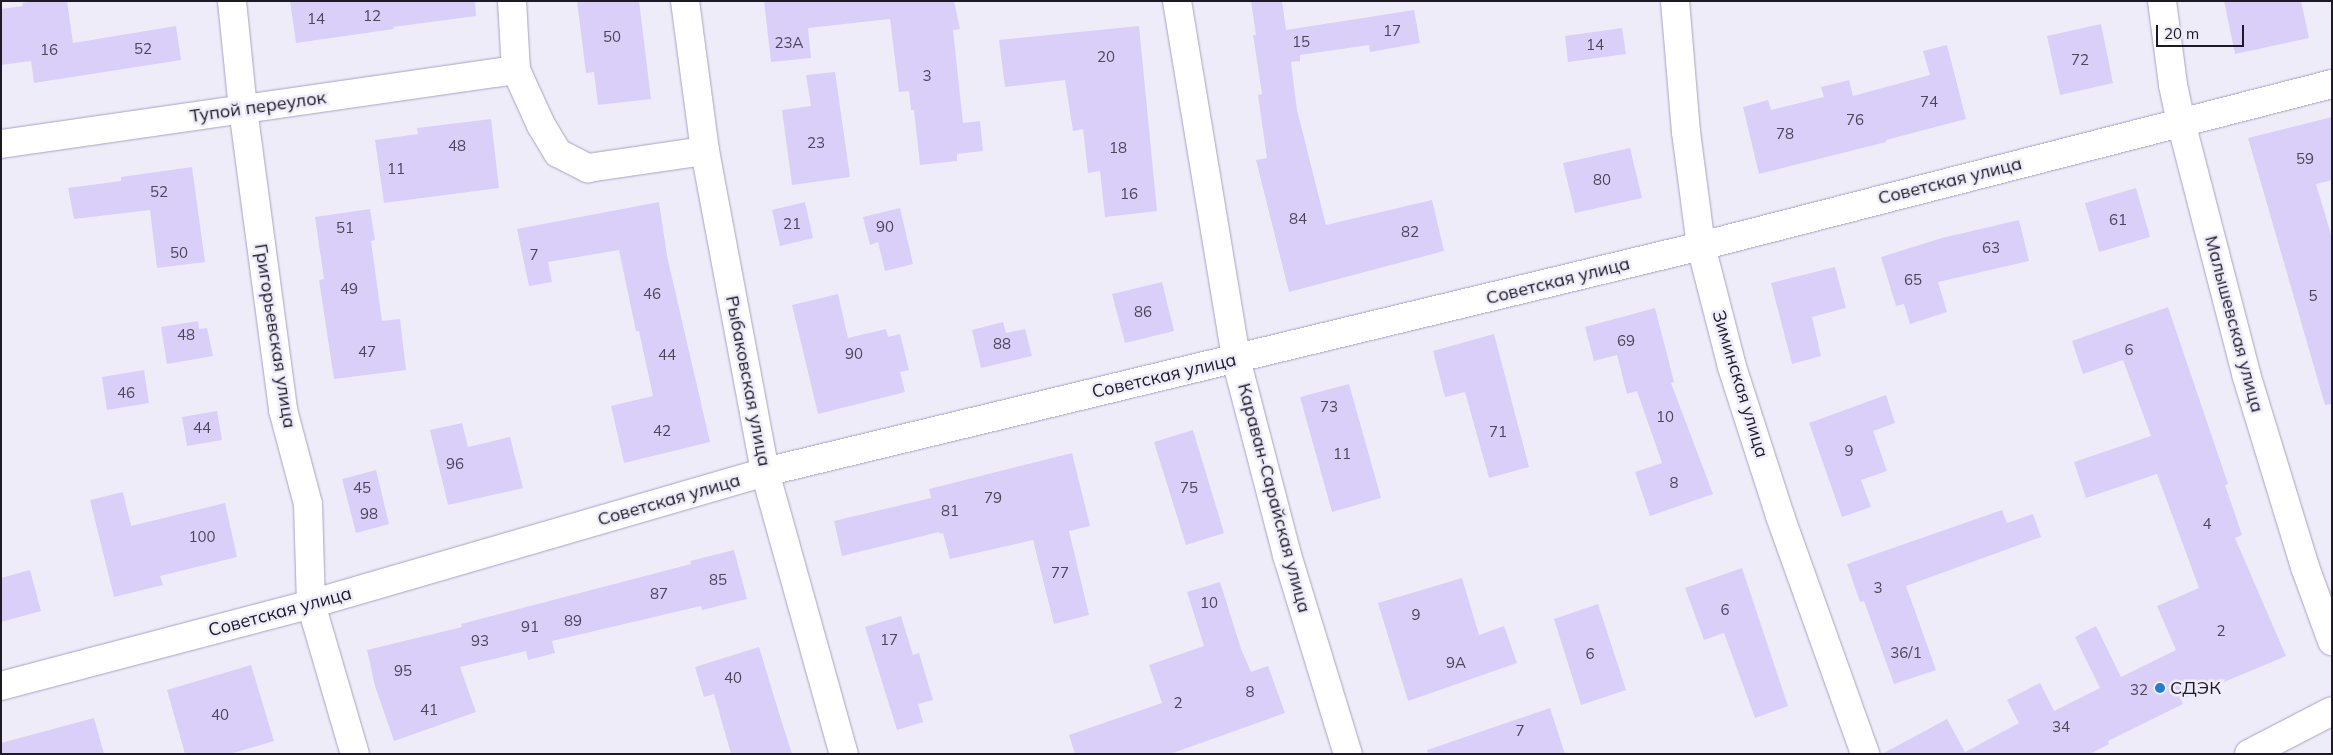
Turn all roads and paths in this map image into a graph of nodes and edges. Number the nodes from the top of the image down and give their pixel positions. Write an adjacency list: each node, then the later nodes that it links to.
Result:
1 (232, 1): 9 (street, Григорьевская улица)
2 (512, 1): 7 (street)
3 (685, 1): 12 (street, Рыбаковская улица)
4 (1177, 1): 14 (street, Караван-Сарайская улица)
5 (1675, 1): 13 (street, Зиминская улица)
6 (2162, 1): 10 (street, Малышевская улица)
7 (516, 70): 9 (street, Тупой переулок); 12 (street)
8 (2332, 84): 10 (street, Советская улица)
9 (243, 109): 11 (street, Тупой переулок); 16 (street, Григорьевская улица)
10 (2181, 122): 13 (street, Советская улица); 17 (street, Малышевская улица)
11 (1, 144)
12 (705, 151): 15 (street, Рыбаковская улица)
13 (1701, 246): 14 (street, Советская улица); 23 (street, Зиминская улица)
14 (1236, 359): 15 (street, Советская улица); 20 (street, Караван-Сарайская улица)
15 (765, 472): 16 (street, Советская улица); 22 (street, Рыбаковская улица)
16 (311, 604): 18 (street, Советская улица); 21 (street, Григорьевская улица)
17 (2332, 641)
18 (1, 686)
19 (2332, 711): 24 (street)
20 (1345, 753)
21 (355, 754)
22 (844, 754)
23 (1865, 754)
24 (2248, 754)

